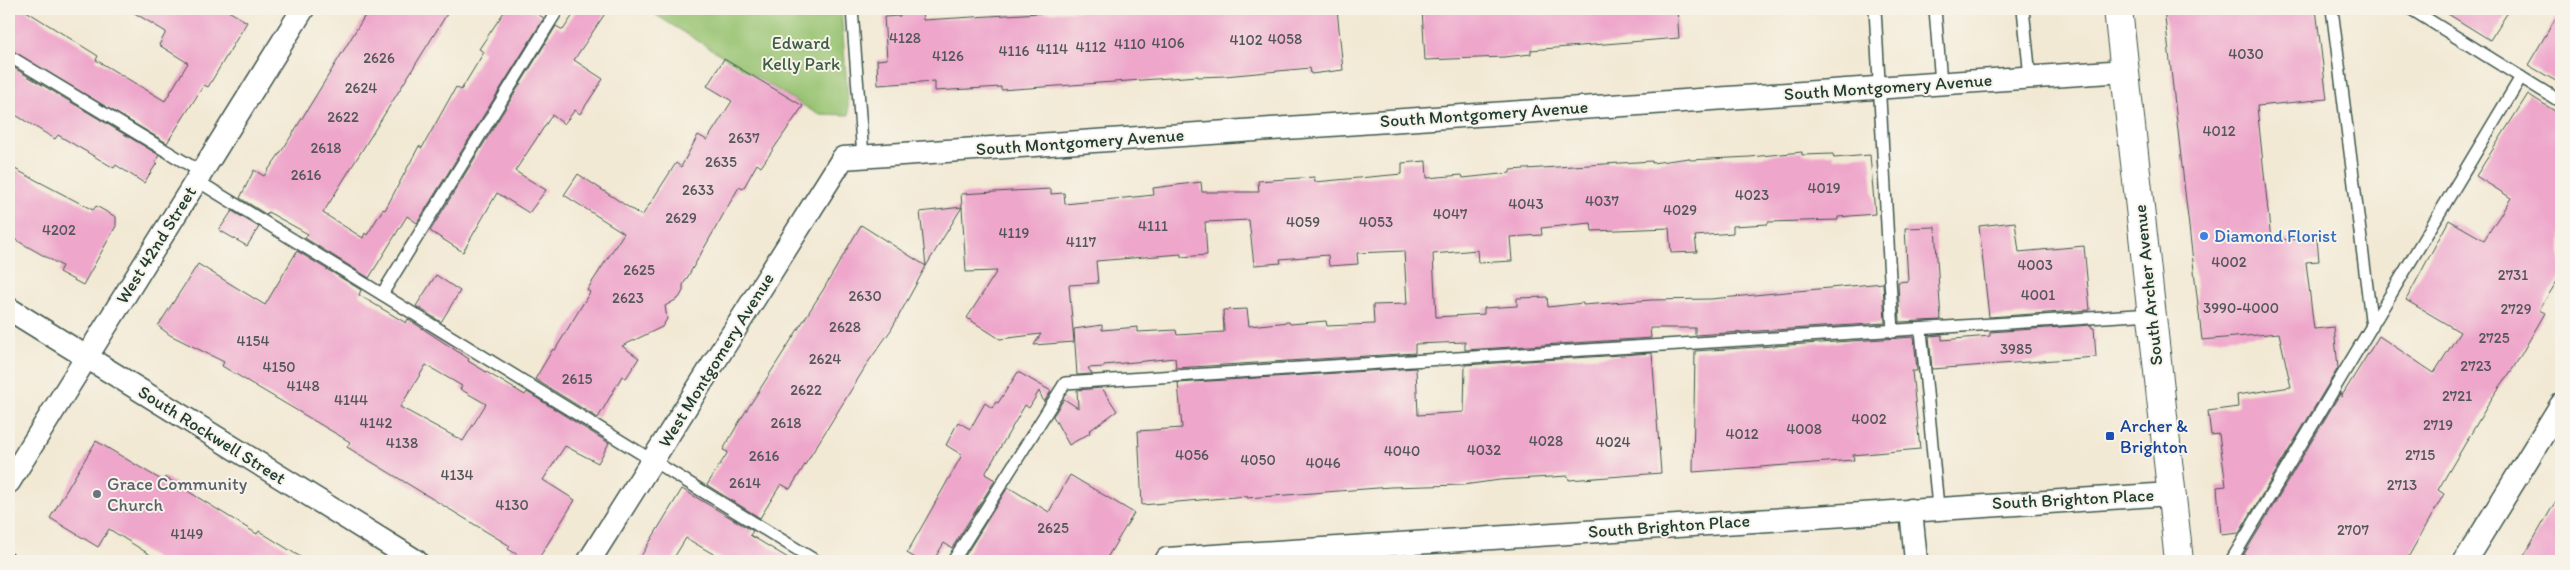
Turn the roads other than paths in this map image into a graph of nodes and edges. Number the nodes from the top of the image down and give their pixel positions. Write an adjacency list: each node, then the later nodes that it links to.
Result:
1 (302, 9): 18 (street, West 42nd Street)
2 (558, 9): 19 (lane)
3 (852, 9): 17 (lane)
4 (1875, 9): 15 (lane)
5 (1935, 9): 14 (lane)
6 (2023, 9): 12 (lane)
7 (2118, 9): 11 (main road, South Archer Avenue)
8 (2332, 9): 22 (lane)
9 (2411, 9): 13 (lane)
10 (9, 56): 18 (lane)
11 (2125, 71): 12 (street, South Montgomery Avenue); 21 (main road, South Archer Avenue)
12 (2030, 77): 14 (street, South Montgomery Avenue)
13 (2521, 77): 16 (lane); 22 (lane)
14 (1941, 83): 15 (street, South Montgomery Avenue)
15 (1880, 88): 17 (street, South Montgomery Avenue); 24 (lane)
16 (2561, 102)
17 (853, 157): 27 (street, West Montgomery Avenue)
18 (199, 176): 19 (lane); 25 (street, West 42nd Street)
19 (382, 294): 27 (lane)
20 (9, 309): 25 (street, South Rockwell Street)
21 (2152, 314): 23 (lane); 29 (main road, South Archer Avenue)
22 (2372, 327): 41 (lane)
23 (1921, 330): 24 (lane); 30 (lane)
24 (1893, 332): 37 (lane)
25 (86, 357): 28 (street, West 42nd Street); 34 (street, South Rockwell Street)
26 (2561, 405): 42 (street)
27 (652, 460): 35 (street, West Montgomery Avenue); 36 (lane)
28 (9, 482)
29 (2171, 494): 30 (street, South Brighton Place); 40 (main road, South Archer Avenue)
30 (1938, 507): 31 (street, South Brighton Place)
31 (1911, 510): 38 (street, South Brighton Place); 39 (street)
32 (9, 559): 33 (lane)
33 (12, 561)
34 (416, 561)
35 (589, 561)
36 (816, 561)
37 (953, 561)
38 (1168, 561)
39 (1916, 561)
40 (2178, 561)
41 (2231, 561)
42 (2465, 561)

